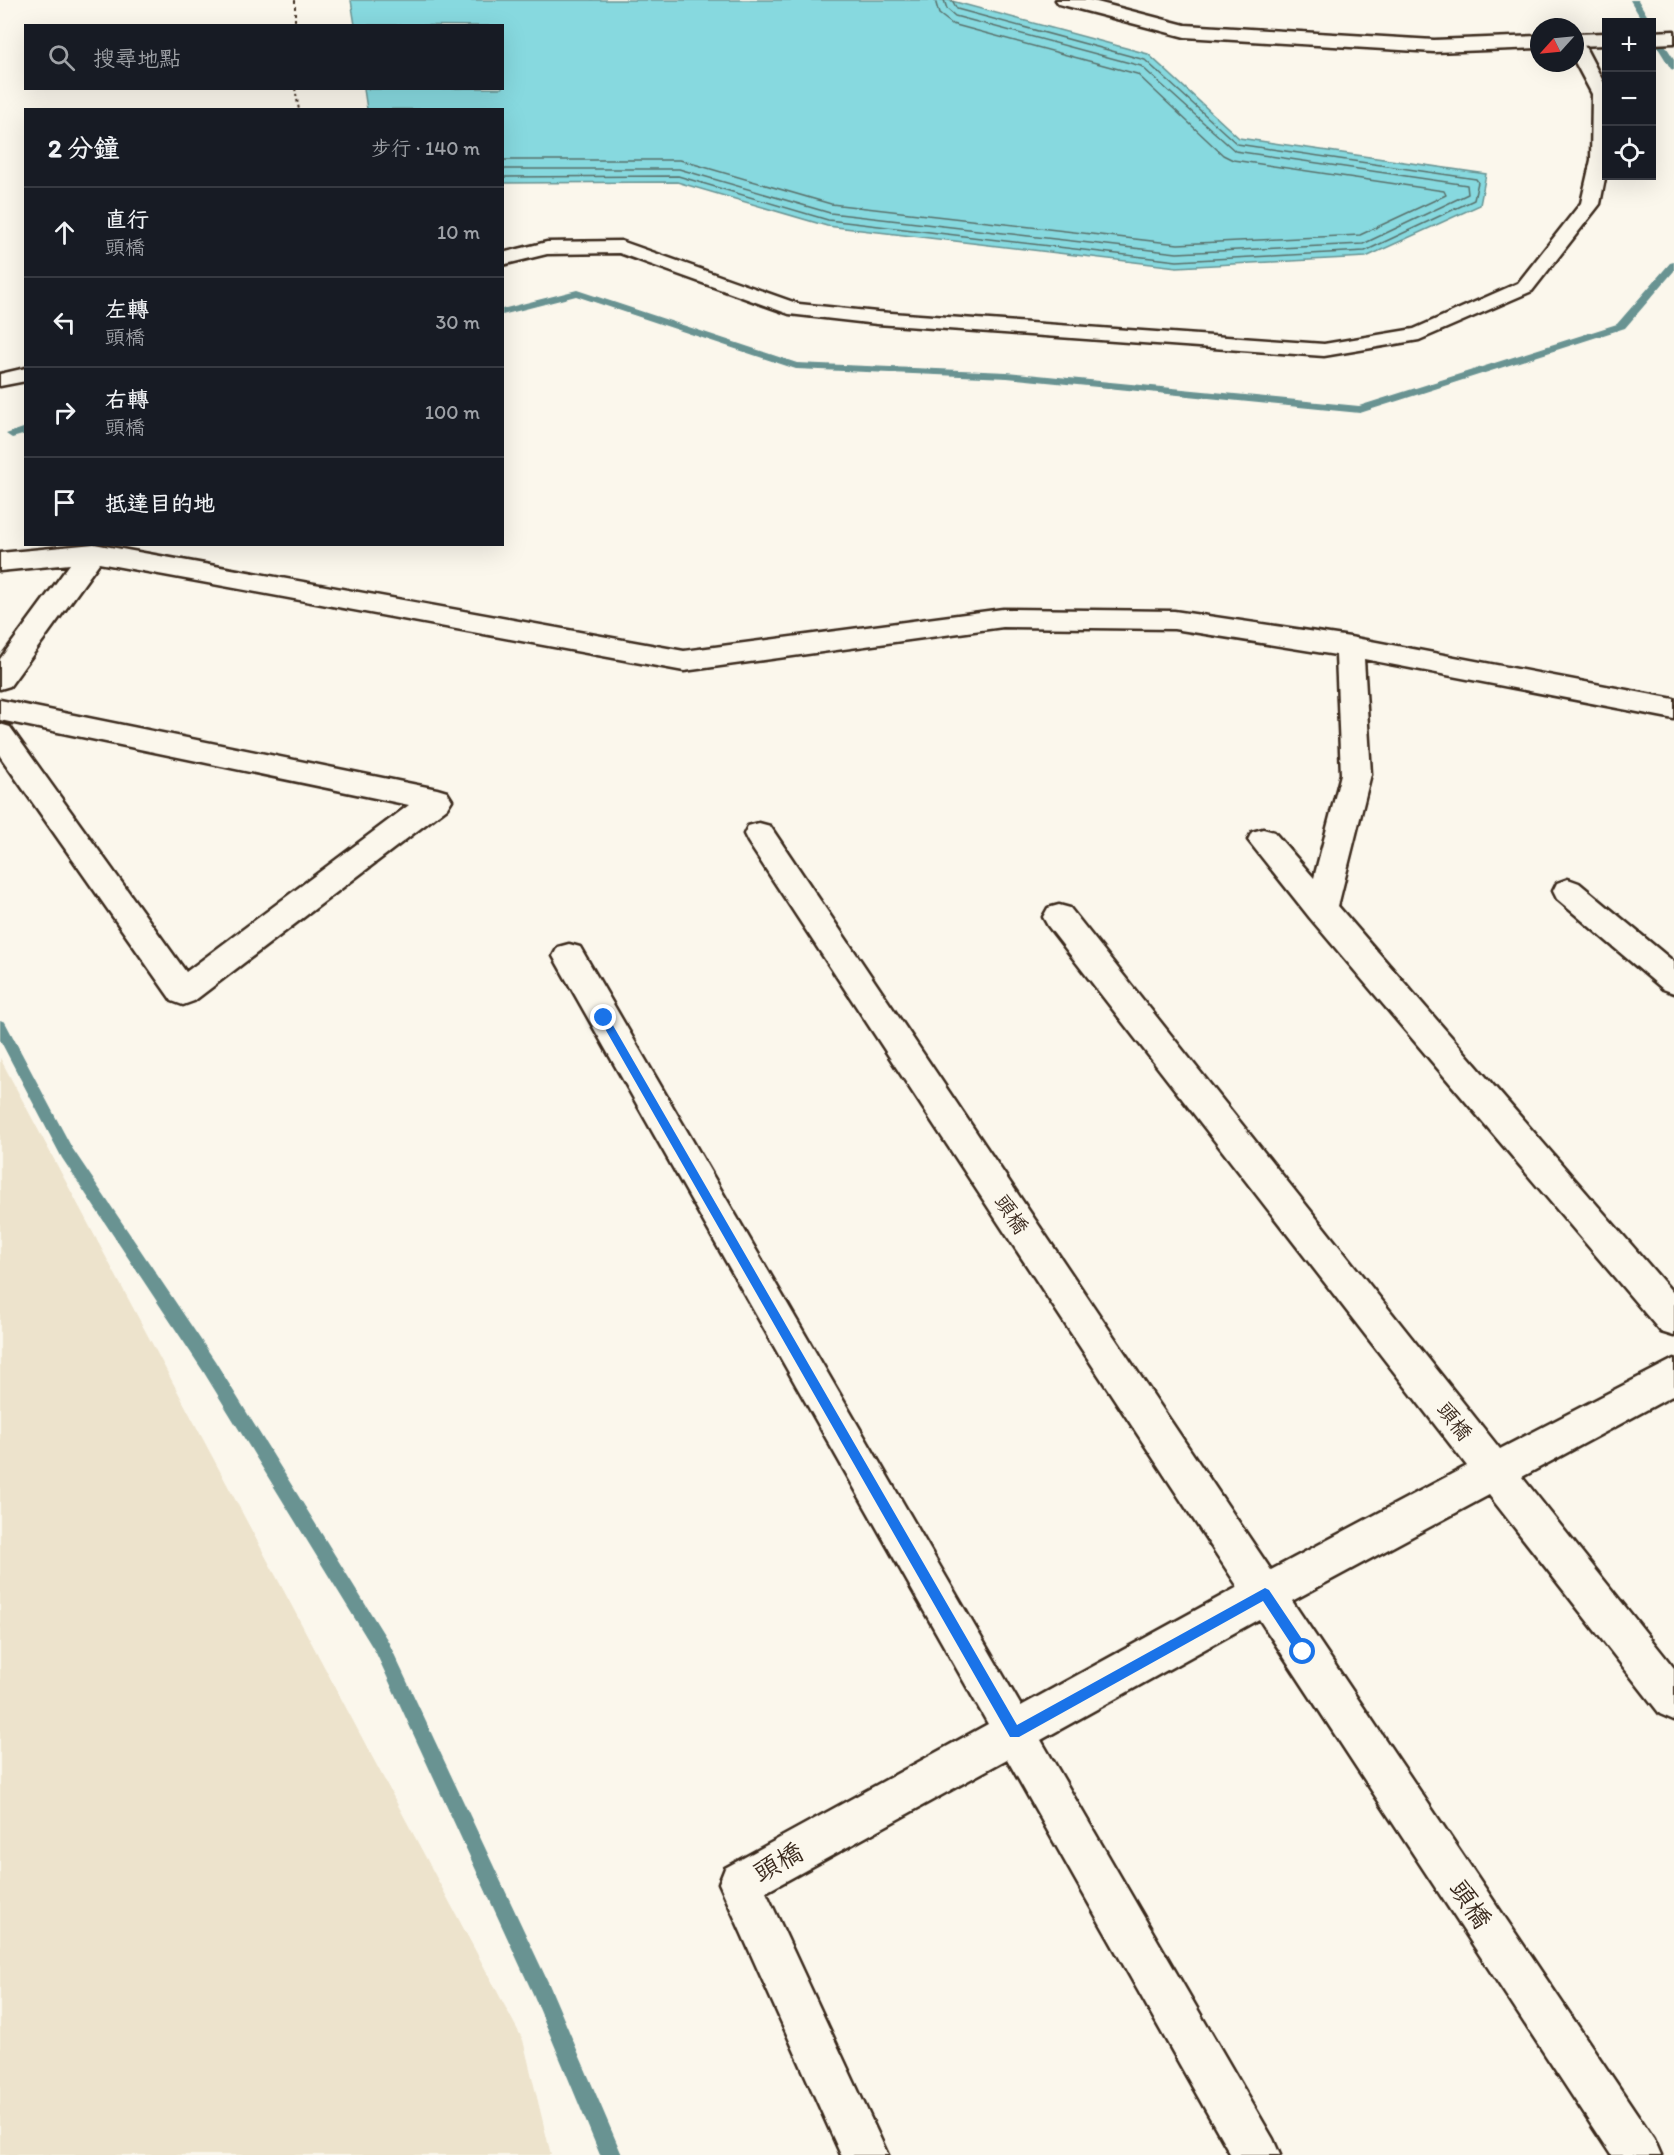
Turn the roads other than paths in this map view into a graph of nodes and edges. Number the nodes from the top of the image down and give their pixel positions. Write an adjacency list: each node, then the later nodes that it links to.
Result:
1 (1066, 0): 3 (street)
2 (1602, 40): 4 (street)
3 (1530, 42)
4 (1584, 42)
5 (1584, 60): 6 (lane)
6 (504, 259)
7 (24, 374): 8 (lane)
8 (0, 380)
9 (92, 553): 10 (street); 11 (street); 12 (street)
10 (0, 562)
11 (1350, 647): 13 (street); 19 (street)
12 (0, 679)
13 (1674, 709)
14 (0, 710): 15 (street)
15 (0, 734)
16 (759, 834): 26 (street, 頭橋)
17 (1263, 840): 19 (street)
18 (1568, 891): 22 (street)
19 (1321, 910): 23 (street)
20 (1059, 917): 25 (street, 頭橋)
21 (569, 956): 28 (street)
22 (1674, 980)
23 (1674, 1320)
24 (1674, 1376): 25 (street, 頭橋)
25 (1495, 1473): 26 (street, 頭橋); 27 (street, 頭橋)
26 (1265, 1594): 28 (street, 頭橋); 31 (street, 頭橋)
27 (1674, 1700)
28 (1014, 1733): 29 (street, 頭橋); 30 (street)
29 (865, 2155)
30 (1257, 2155)
31 (1638, 2155)

